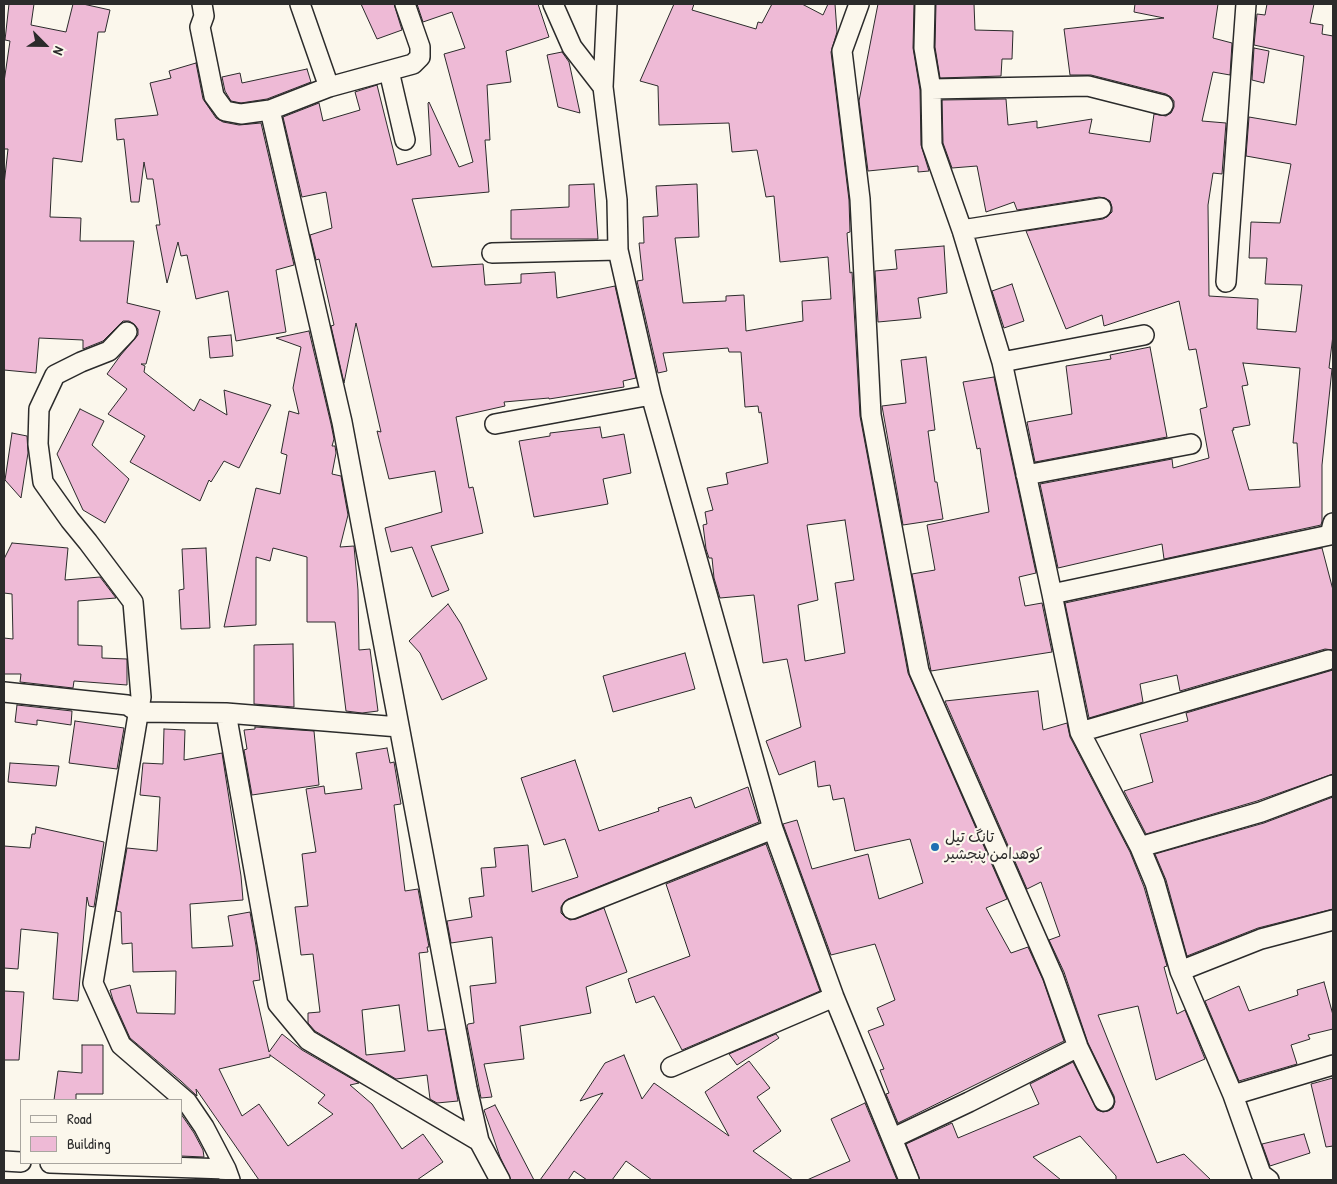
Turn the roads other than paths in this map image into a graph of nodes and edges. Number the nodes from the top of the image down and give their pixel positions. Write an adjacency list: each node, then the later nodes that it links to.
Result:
1 (202, 4): 14 (street)
2 (300, 4): 10 (street)
3 (405, 4): 9 (street)
4 (553, 4): 11 (street)
5 (607, 4): 11 (street)
6 (859, 4): 43 (street)
7 (925, 4): 12 (street)
8 (1246, 4): 20 (street)
9 (390, 70): 10 (street); 15 (street)
10 (329, 87): 14 (street)
11 (603, 88): 18 (street)
12 (932, 89): 13 (street); 17 (street)
13 (1163, 105)
14 (270, 110): 34 (street)
15 (405, 140)
16 (1101, 208): 17 (street)
17 (962, 230): 23 (street)
18 (618, 250): 19 (street); 24 (street)
19 (492, 253)
20 (1226, 282)
21 (127, 332): 32 (street)
22 (1144, 335): 23 (street)
23 (1002, 362): 27 (street)
24 (651, 395): 25 (street); 37 (street)
25 (495, 424)
26 (1192, 444): 27 (street)
27 (1026, 475): 29 (street)
28 (1333, 523): 29 (street)
29 (1052, 594): 35 (street)
30 (1328, 660): 35 (street)
31 (4, 692): 32 (street)
32 (138, 712): 33 (street); 53 (street)
33 (226, 713): 34 (street); 49 (street)
34 (399, 727): 49 (street)
35 (1080, 732): 38 (street)
36 (1333, 785): 38 (street)
37 (773, 829): 39 (street); 42 (street)
38 (1140, 847): 41 (street)
39 (572, 909)
40 (1333, 920): 41 (street)
41 (1180, 971): 46 (street)
42 (834, 997): 45 (street); 48 (street)
43 (1078, 1047): 47 (street); 48 (street)
44 (1333, 1065): 46 (street)
45 (672, 1067)
46 (1232, 1095): 56 (street)
47 (1104, 1101)
48 (892, 1138): 55 (street)
49 (479, 1141): 54 (street)
50 (4, 1161): 51 (street)
51 (20, 1162)
52 (66, 1164): 53 (street)
53 (228, 1174)
54 (500, 1180)
55 (909, 1180)
56 (1269, 1180)

